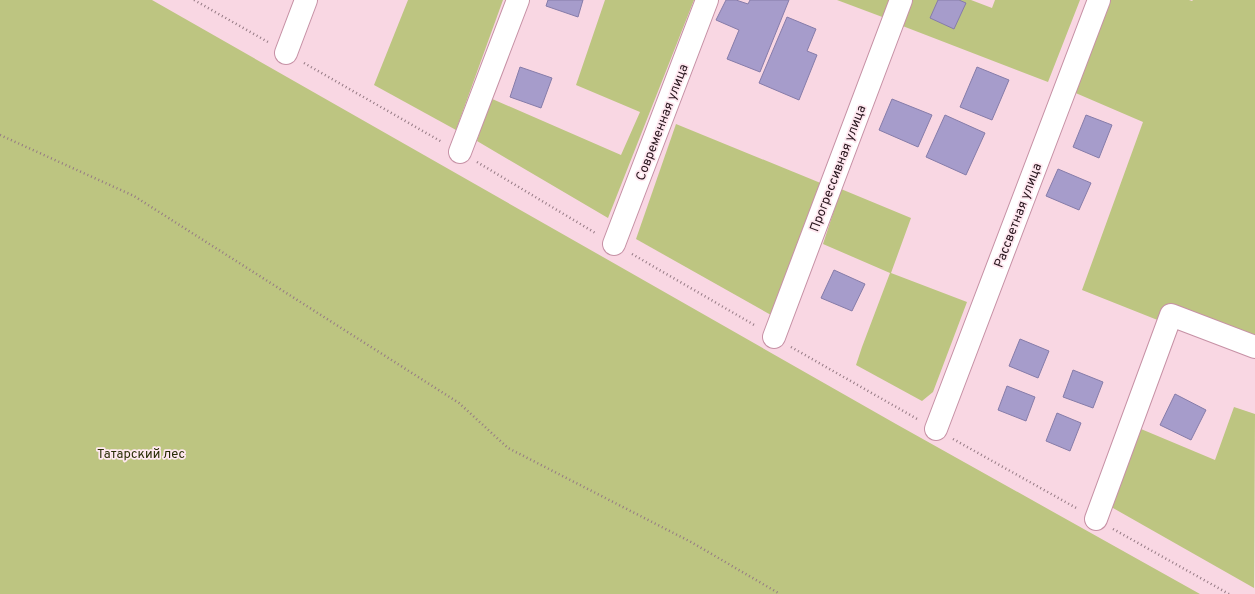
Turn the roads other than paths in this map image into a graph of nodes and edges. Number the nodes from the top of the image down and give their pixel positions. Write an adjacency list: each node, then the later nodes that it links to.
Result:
1 (306, 0): 6 (street)
2 (518, 0): 7 (street)
3 (707, 0): 8 (street, Современная улица)
4 (901, 0): 9 (street, Прогрессивная улица)
5 (1099, 0): 11 (street, Рассветная улица)
6 (286, 53)
7 (460, 152)
8 (614, 244)
9 (774, 337)
10 (1255, 347): 12 (street)
11 (936, 429)
12 (1096, 519)

